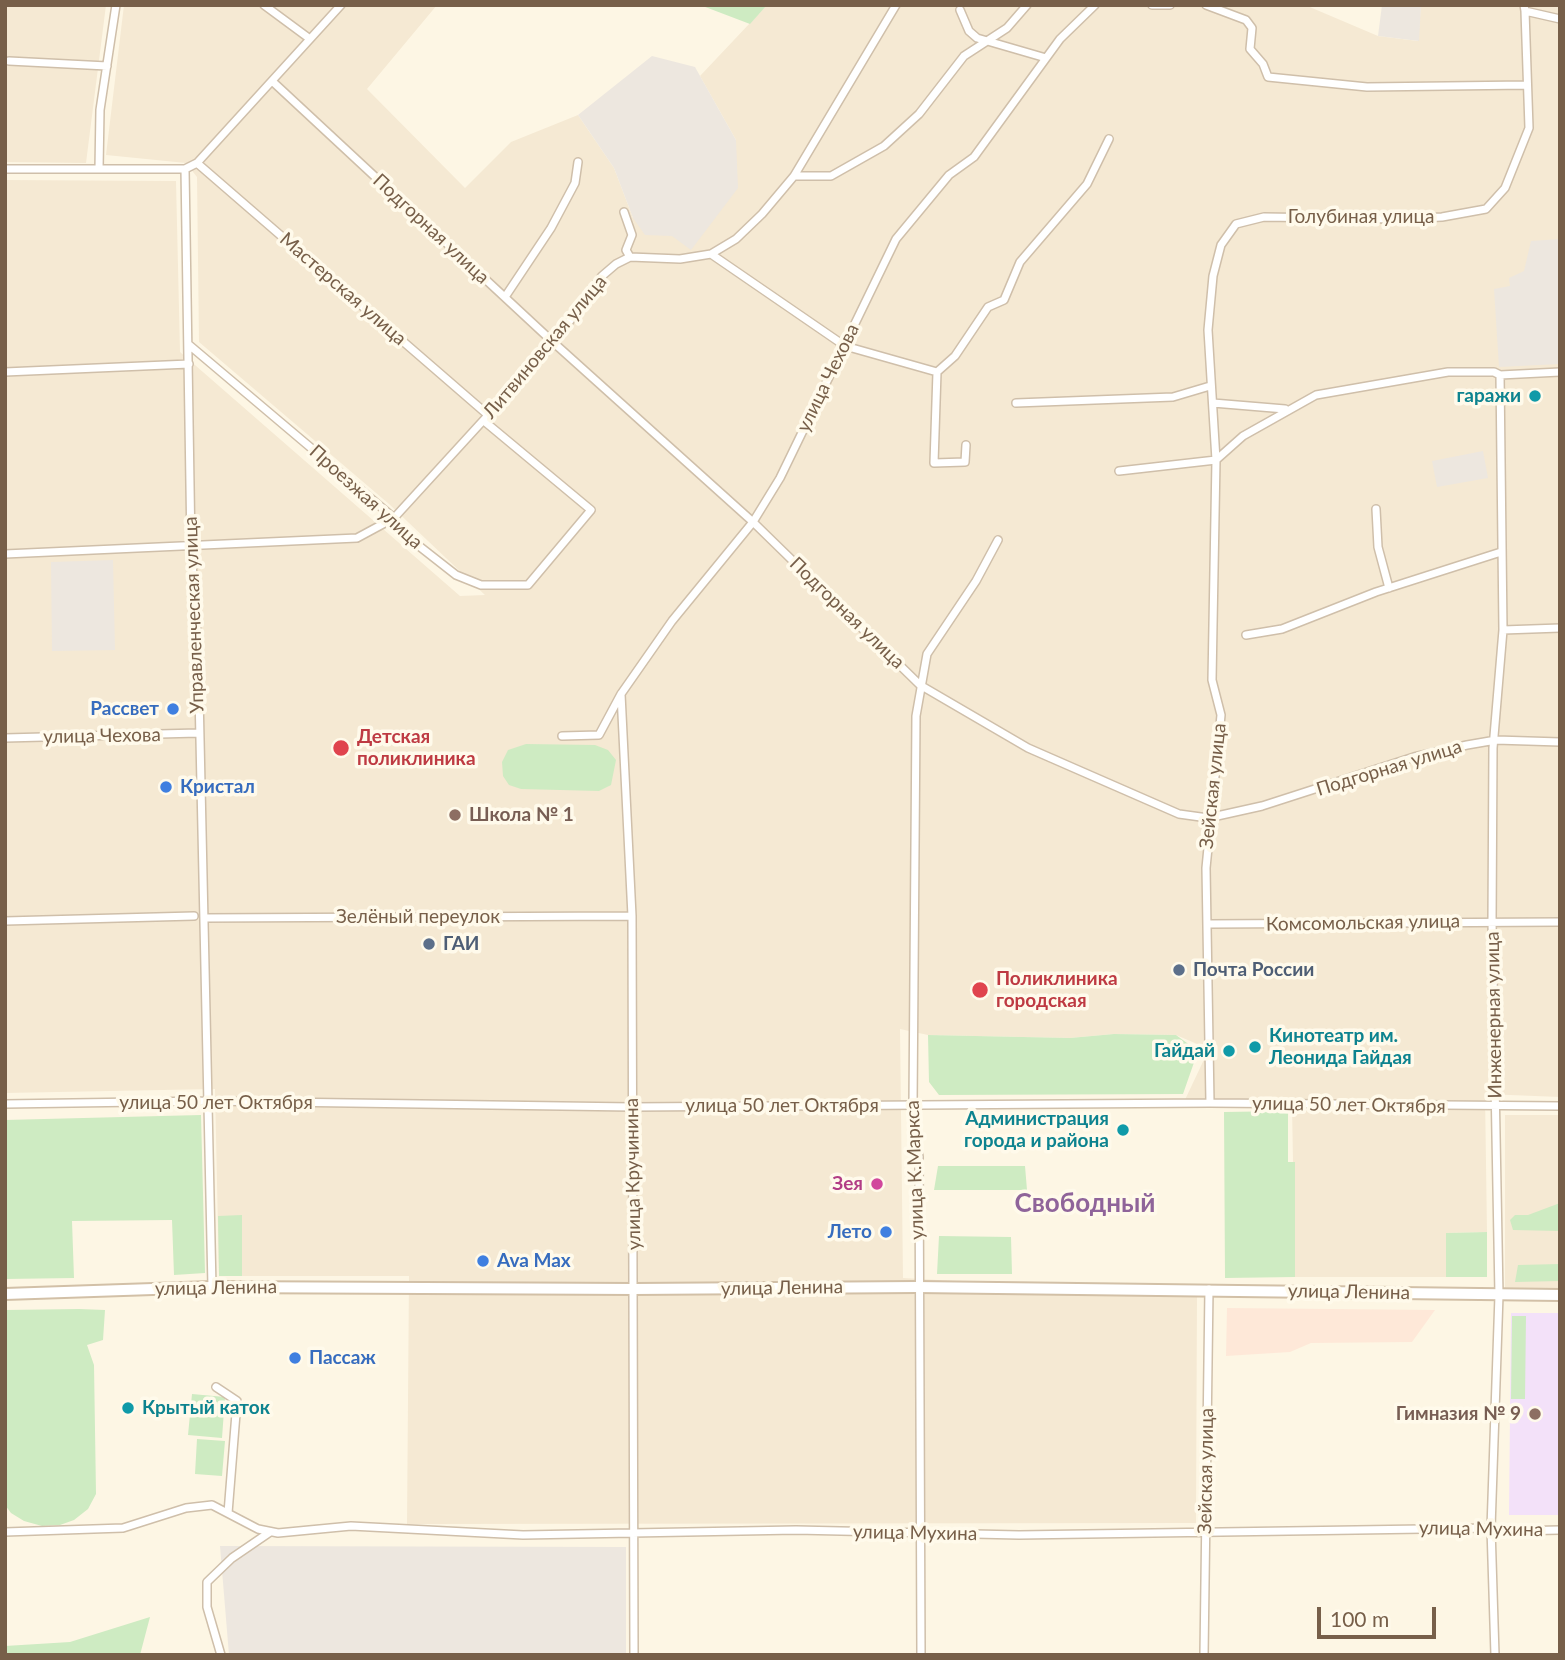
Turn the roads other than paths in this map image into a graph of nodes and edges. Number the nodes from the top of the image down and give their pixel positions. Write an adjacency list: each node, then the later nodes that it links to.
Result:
1 (116, 5): 17 (street)
2 (264, 5): 13 (street)
3 (341, 5): 13 (street)
4 (897, 5): 26 (street)
5 (1027, 5): 14 (street)
6 (1095, 5): 15 (street, улица Чехова)
7 (1152, 5): 8 (street)
8 (1170, 5)
9 (1206, 5): 19 (street)
10 (958, 7): 14 (street)
11 (1525, 8): 12 (street, Голубиная улица); 19 (street, Голубиная улица)
12 (1560, 19)
13 (310, 39): 18 (street)
14 (986, 40): 15 (street); 26 (street)
15 (1046, 58): 33 (street, улица Чехова)
16 (9, 61): 17 (street)
17 (107, 66): 24 (street)
18 (272, 81): 22 (street); 30 (street, Подгорная улица)
19 (1527, 85): 39 (street, Голубиная улица)
20 (1109, 139): 36 (street)
21 (578, 162): 30 (street)
22 (197, 163): 25 (street); 43 (street, Мастерская улица)
23 (5, 169): 24 (street)
24 (99, 169): 25 (street)
25 (185, 169): 32 (street, Управленческая улица)
26 (794, 176): 28 (street)
27 (624, 212): 29 (street)
28 (711, 254): 29 (street); 33 (street)
29 (630, 257): 31 (street, Литвиновская улица)
30 (505, 297): 31 (street, Подгорная улица)
31 (554, 343): 43 (street, Литвиновская улица); 49 (street, Подгорная улица)
32 (188, 344): 34 (street, Управленческая улица); 48 (street, Проезжая улица)
33 (845, 346): 36 (street); 49 (street, улица Чехова)
34 (189, 364): 35 (street); 51 (street, Управленческая улица)
35 (5, 372)
36 (937, 372): 44 (street)
37 (1560, 372): 38 (street)
38 (1500, 375): 42 (street); 52 (street, Инженерная улица)
39 (1210, 386): 40 (street); 41 (street, Зейская улица)
40 (1016, 403)
41 (1213, 403): 42 (street); 45 (street, Зейская улица)
42 (1286, 409): 45 (street)
43 (486, 418): 48 (street, Литвиновская улица); 54 (street, Мастерская улица)
44 (966, 445)
45 (1216, 460): 46 (street); 66 (street, Зейская улица)
46 (1119, 471)
47 (1376, 509): 55 (street)
48 (394, 518): 51 (street, Литвиновская улица); 54 (street, Проезжая улица)
49 (753, 522): 59 (street, Подгорная улица); 60 (street, улица Чехова)
50 (998, 540): 59 (street, улица К.Маркса)
51 (191, 548): 53 (street, Литвиновская улица); 61 (street, Управленческая улица)
52 (1502, 552): 55 (street); 57 (street, Инженерная улица)
53 (5, 554)
54 (528, 585)
55 (1389, 588): 58 (street)
56 (1560, 628): 57 (street)
57 (1503, 630): 64 (street, Инженерная улица)
58 (1246, 635)
59 (920, 685): 66 (street, Подгорная улица); 77 (street, улица К.Маркса)
60 (621, 694): 62 (street, улица Чехова); 68 (street, улица Кручинина)
61 (198, 733): 63 (street, улица Чехова); 69 (street, Управленческая улица)
62 (562, 736)
63 (5, 738)
64 (1496, 740): 65 (street, Подгорная улица); 66 (street, Подгорная улица); 71 (street, Инженерная улица)
65 (1560, 742)
66 (1208, 818): 73 (street, Зейская улица)
67 (194, 916): 70 (street)
68 (632, 916): 69 (street, Зелёный переулок); 80 (street, улица Кручинина)
69 (204, 918): 74 (street, Управленческая улица)
70 (5, 921)
71 (1492, 922): 72 (street, Комсомольская улица); 73 (street, Комсомольская улица); 78 (street, Инженерная улица)
72 (1560, 922)
73 (1209, 924): 75 (street, Зейская улица)
74 (209, 1101): 76 (street, улица 50 лет Октября); 80 (street, улица 50 лет Октября); 81 (street, Управленческая улица)
75 (1210, 1103): 77 (street, улица 50 лет Октября); 78 (street, улица 50 лет Октября)
76 (5, 1104)
77 (913, 1105): 80 (street, улица 50 лет Октября); 82 (street, улица К.Маркса)
78 (1496, 1106): 79 (street, улица 50 лет Октября); 87 (street, Инженерная улица)
79 (1560, 1106)
80 (632, 1107): 84 (street, улица Кручинина)
81 (212, 1287): 84 (main road, улица Ленина); 85 (main road, улица Ленина)
82 (917, 1287): 83 (main road, улица Ленина); 84 (main road, улица Ленина); 95 (street, улица К.Маркса)
83 (1209, 1288): 87 (main road, улица Ленина); 94 (street, Зейская улица)
84 (635, 1289): 96 (street, улица Кручинина)
85 (5, 1294)
86 (1560, 1294): 87 (main road, улица Ленина)
87 (1499, 1295): 90 (street, Инженерная улица)
88 (216, 1387): 89 (street)
89 (228, 1513): 92 (street, улица Мухина); 93 (street, улица Мухина)
90 (1491, 1528): 91 (street, улица Мухина); 94 (street, улица Мухина); 101 (street, Инженерная улица)
91 (1560, 1530)
92 (5, 1532)
93 (270, 1532): 96 (street, улица Мухина); 97 (street)
94 (1205, 1532): 95 (street, улица Мухина); 100 (street, Зейская улица)
95 (919, 1533): 96 (street, улица Мухина); 99 (street, улица К.Маркса)
96 (636, 1535): 98 (street, улица Кручинина)
97 (221, 1655)
98 (634, 1655)
99 (921, 1655)
100 (1204, 1655)
101 (1495, 1655)

